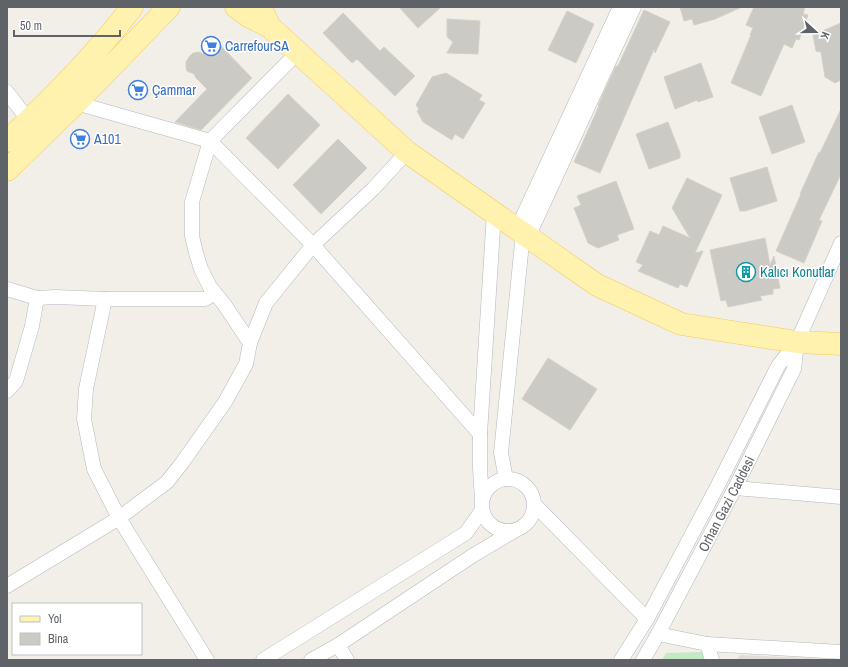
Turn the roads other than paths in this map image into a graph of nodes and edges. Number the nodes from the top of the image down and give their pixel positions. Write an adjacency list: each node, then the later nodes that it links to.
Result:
1 (132, 7): 11 (main road)
2 (169, 7): 10 (main road)
3 (236, 7): 7 (main road)
4 (260, 7): 7 (main road)
5 (620, 7): 17 (street)
6 (634, 7): 17 (street)
7 (270, 26): 8 (main road)
8 (298, 52): 13 (street); 14 (main road)
9 (7, 92): 11 (street)
10 (76, 103): 13 (street); 15 (main road)
11 (29, 121): 12 (main road)
12 (7, 141)
13 (210, 141): 19 (street); 21 (street)
14 (407, 152): 16 (main road); 19 (street)
15 (7, 170)
16 (494, 213): 17 (main road); 28 (street)
17 (523, 233): 24 (main road); 29 (street)
18 (841, 242): 24 (street)
19 (313, 245): 25 (street); 28 (street)
20 (7, 289): 22 (street)
21 (214, 293): 23 (street); 25 (street)
22 (37, 298): 23 (street); 27 (street)
23 (105, 299): 34 (street)
24 (797, 342): 26 (main road); 30 (street, Orhan Gazi Caddesi); 37 (street)
25 (250, 343): 34 (street)
26 (841, 344)
27 (7, 391)
28 (480, 434): 32 (street)
29 (506, 479): 32 (street); 33 (street)
30 (735, 488): 31 (street); 38 (street, Orhan Gazi Caddesi)
31 (841, 497)
32 (482, 505): 35 (street); 43 (street)
33 (534, 506): 35 (street); 37 (street)
34 (119, 518): 36 (street); 42 (street)
35 (514, 532): 40 (street)
36 (7, 586)
37 (647, 620): 46 (street)
38 (658, 634): 39 (street); 47 (street, Orhan Gazi Caddesi)
39 (707, 644): 41 (street); 48 (street)
40 (338, 645): 44 (street); 45 (street)
41 (841, 652)
42 (207, 660)
43 (262, 660)
44 (311, 660)
45 (347, 660)
46 (621, 660)
47 (643, 660)
48 (712, 660)

